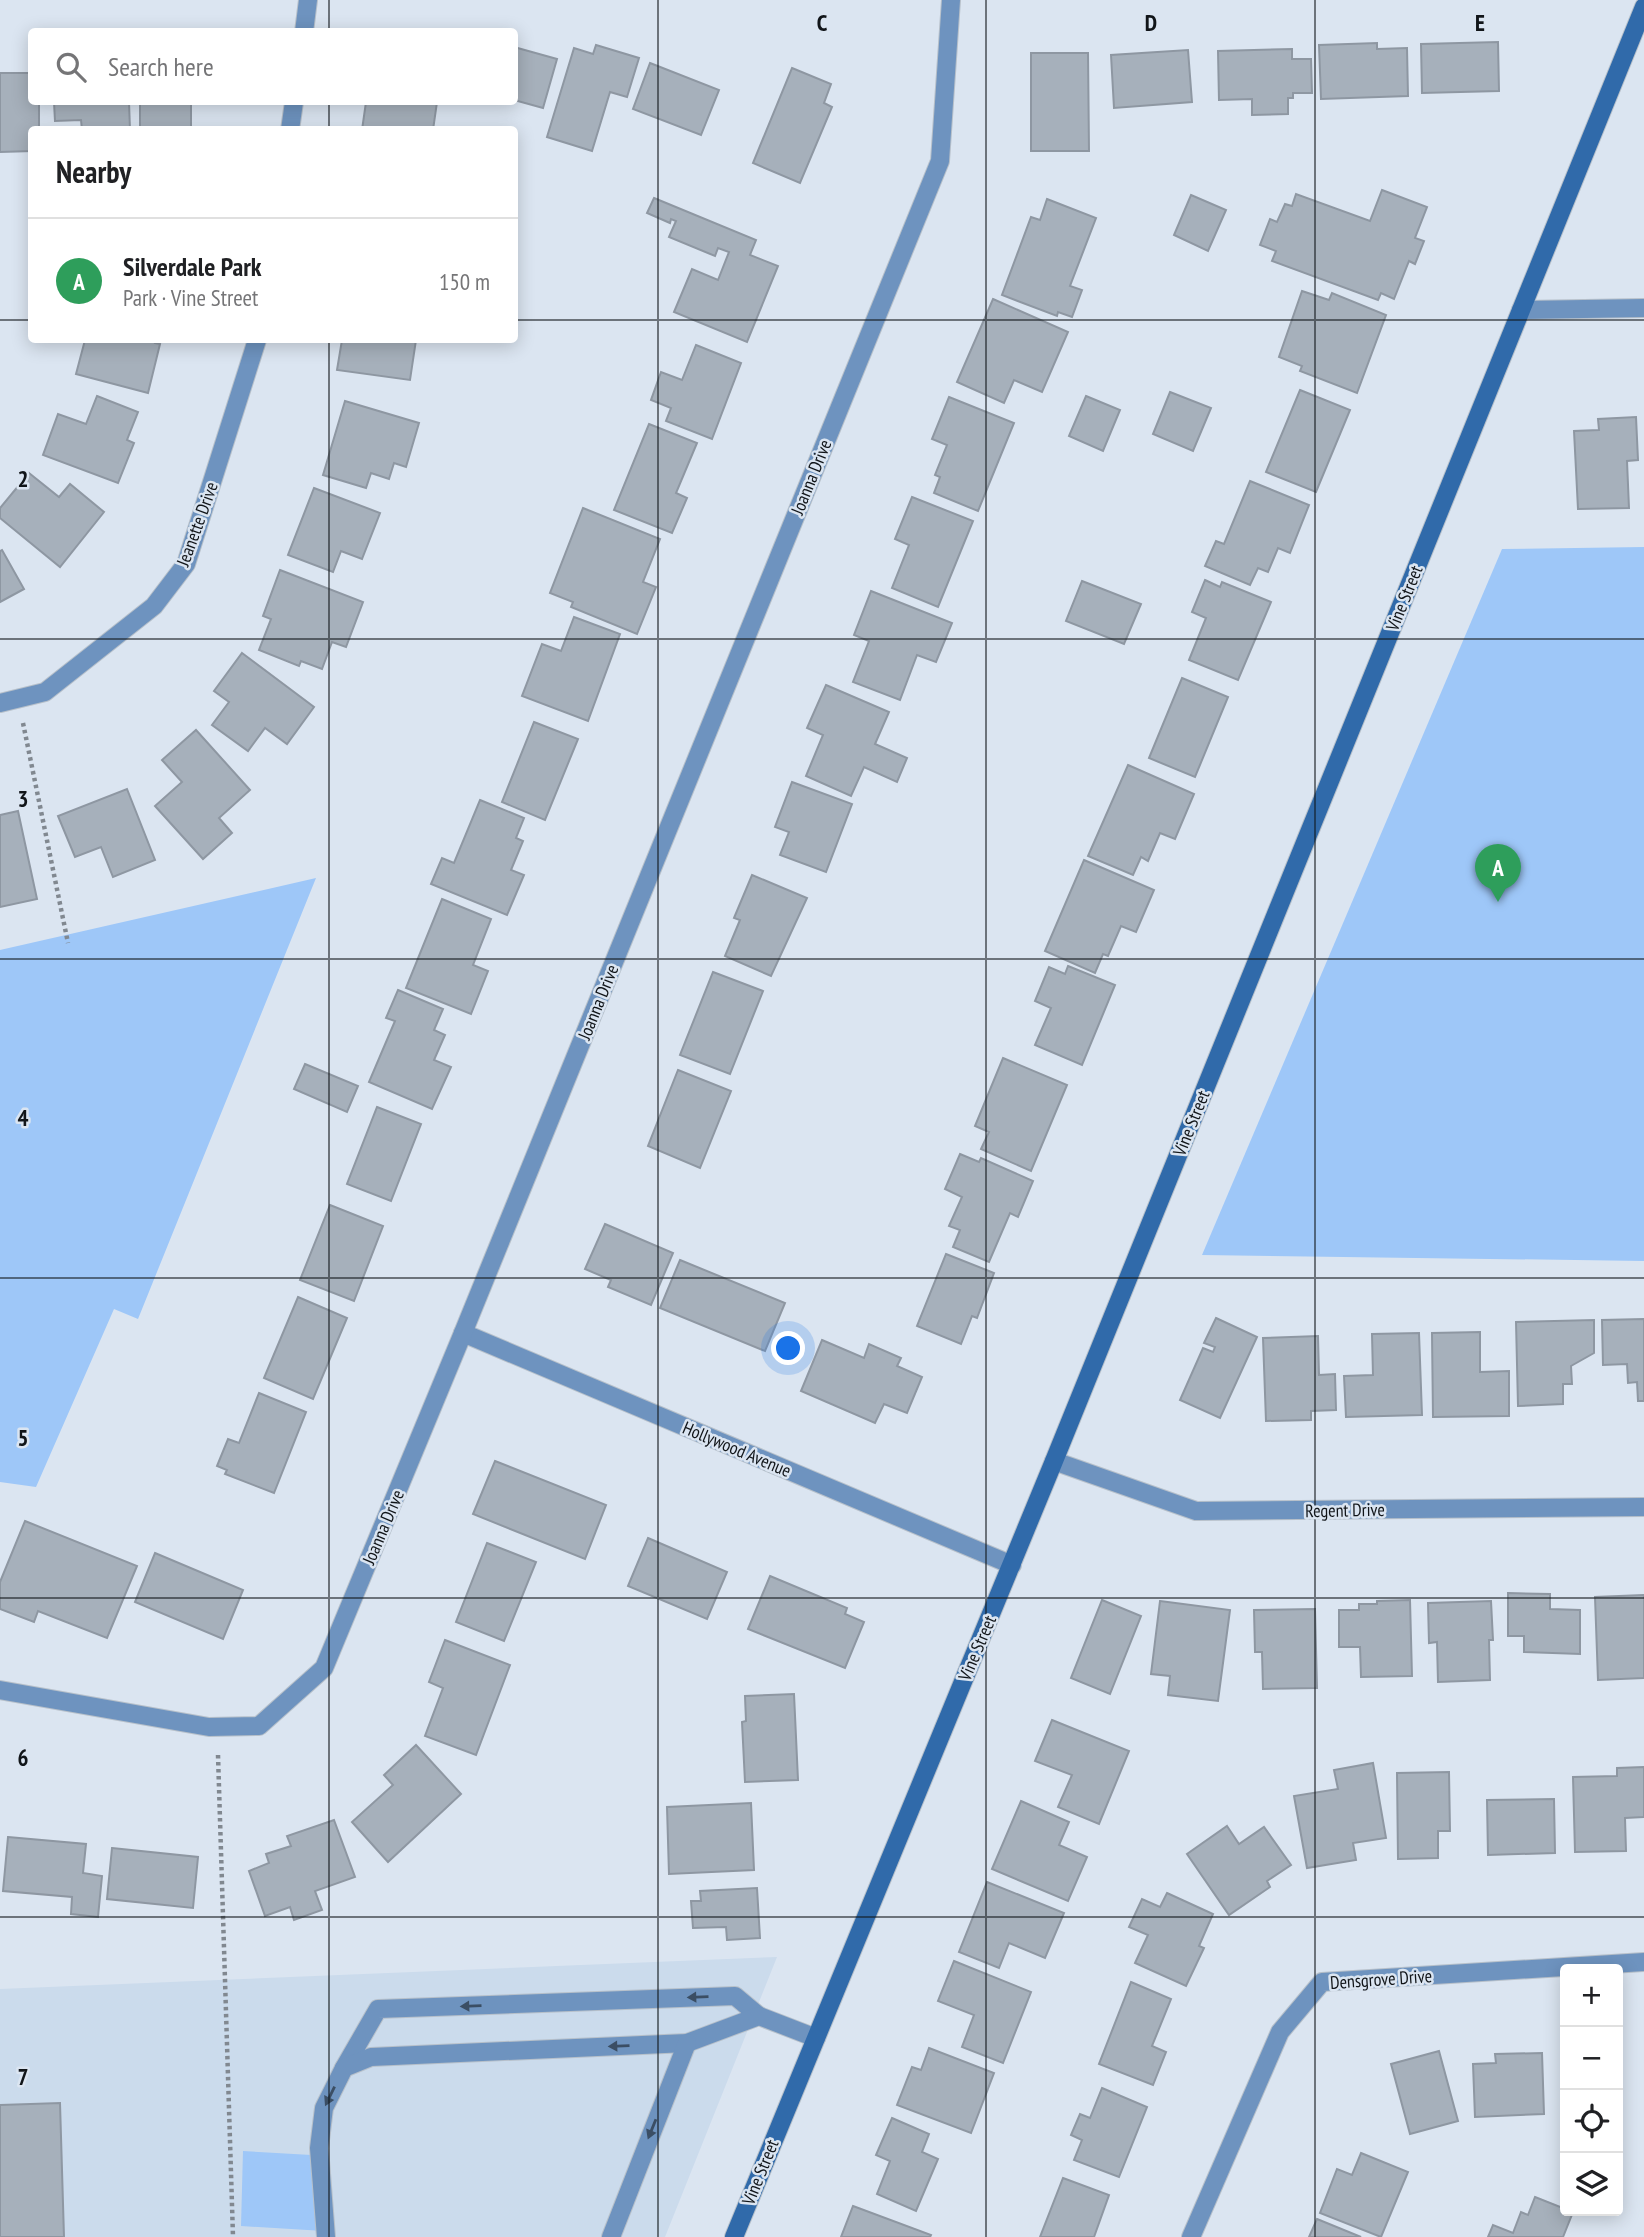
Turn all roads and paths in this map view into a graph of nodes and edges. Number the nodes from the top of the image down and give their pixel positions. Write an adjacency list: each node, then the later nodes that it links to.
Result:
1 (308, 0): 4 (street)
2 (951, 0): 13 (street, Joanna Drive)
3 (1644, 7): 8 (street, Vine Street)
4 (304, 28)
5 (294, 105): 6 (street)
6 (291, 126)
7 (1644, 309): 8 (street)
8 (1521, 310): 14 (street, Vine Street)
9 (256, 343): 10 (street, Jeanette Drive)
10 (18, 699): 11 (street, Jeanette Drive); 12 (path)
11 (0, 704)
12 (68, 943)
13 (463, 1334): 16 (street, Hollywood Avenue); 18 (street, Joanna Drive)
14 (1054, 1461): 15 (street, Regent Drive); 16 (street, Vine Street)
15 (1644, 1507)
16 (1012, 1565): 21 (street, Vine Street)
17 (0, 1690): 18 (street, Joanna Drive)
18 (209, 1727): 24 (path)
19 (1644, 1962): 28 (street, Densgrove Drive)
20 (759, 2016): 21 (street); 22 (street); 23 (street, one-way to 23)
21 (816, 2038): 27 (street, Vine Street)
22 (687, 2043): 23 (street, one-way to 23); 26 (street, one-way to 26)
23 (344, 2068): 25 (street, one-way to 25)
24 (233, 2237)
25 (326, 2237)
26 (611, 2237)
27 (734, 2237)
28 (1191, 2237)

